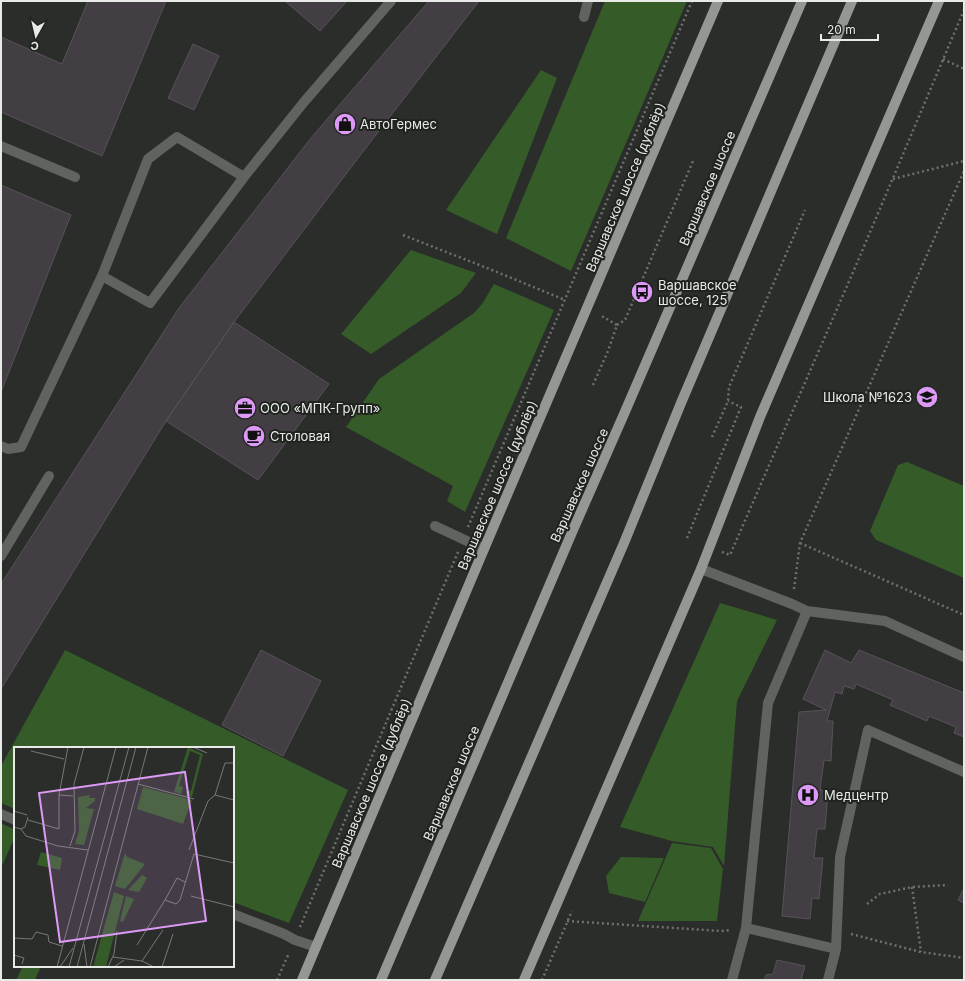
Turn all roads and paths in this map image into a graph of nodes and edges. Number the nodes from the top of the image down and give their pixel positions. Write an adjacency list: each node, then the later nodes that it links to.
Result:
1 (391, 1): 17 (lane)
2 (588, 1): 9 (lane)
3 (692, 1): 22 (path)
4 (718, 1): 34 (main road, Варшавское шоссе (дублёр))
5 (802, 1): 59 (main road, Варшавское шоссе)
6 (852, 1): 60 (main road)
7 (938, 1): 37 (main road)
8 (964, 10): 10 (path)
9 (584, 17)
10 (944, 59): 11 (path); 18 (path)
11 (964, 69)
12 (1, 146): 16 (lane)
13 (693, 161): 24 (path)
14 (964, 161): 18 (path)
15 (964, 171): 33 (path)
16 (75, 177)
17 (244, 177): 21 (lane); 21 (lane)
18 (892, 179): 35 (path)
19 (805, 210): 26 (path)
20 (403, 235): 22 (path)
21 (102, 276): 28 (lane)
22 (565, 300): 32 (path)
23 (600, 315): 24 (path)
24 (617, 325): 25 (path)
25 (592, 385)
26 (728, 401): 27 (path); 31 (path)
27 (712, 437)
28 (1, 446)
29 (49, 476): 36 (lane)
30 (435, 526): 32 (lane)
31 (687, 538)
32 (463, 539): 34 (lane); 52 (path)
33 (800, 543): 38 (path); 40 (path)
34 (484, 549): 53 (main road, Варшавское шоссе (дублёр))
35 (722, 552)
36 (1, 556)
37 (701, 568): 38 (lane); 61 (main road)
38 (792, 604): 39 (lane)
39 (807, 611): 41 (lane); 50 (lane)
40 (964, 615)
41 (964, 657)
42 (964, 772): 51 (lane)
43 (1, 814): 44 (lane)
44 (14, 820)
45 (948, 885): 46 (path)
46 (912, 887): 47 (path); 55 (path)
47 (867, 904)
48 (234, 914): 52 (lane)
49 (568, 921): 50 (path)
50 (746, 928): 54 (lane); 62 (lane)
51 (836, 931): 54 (lane); 55 (path)
52 (295, 940): 53 (lane); 57 (path)
53 (316, 947): 58 (main road, Варшавское шоссе (дублёр))
54 (836, 949): 63 (lane)
55 (921, 952): 56 (path)
56 (964, 958)
57 (277, 980)
58 (302, 980)
59 (381, 980)
60 (435, 980)
61 (524, 980)
62 (732, 980)
63 (828, 980)

